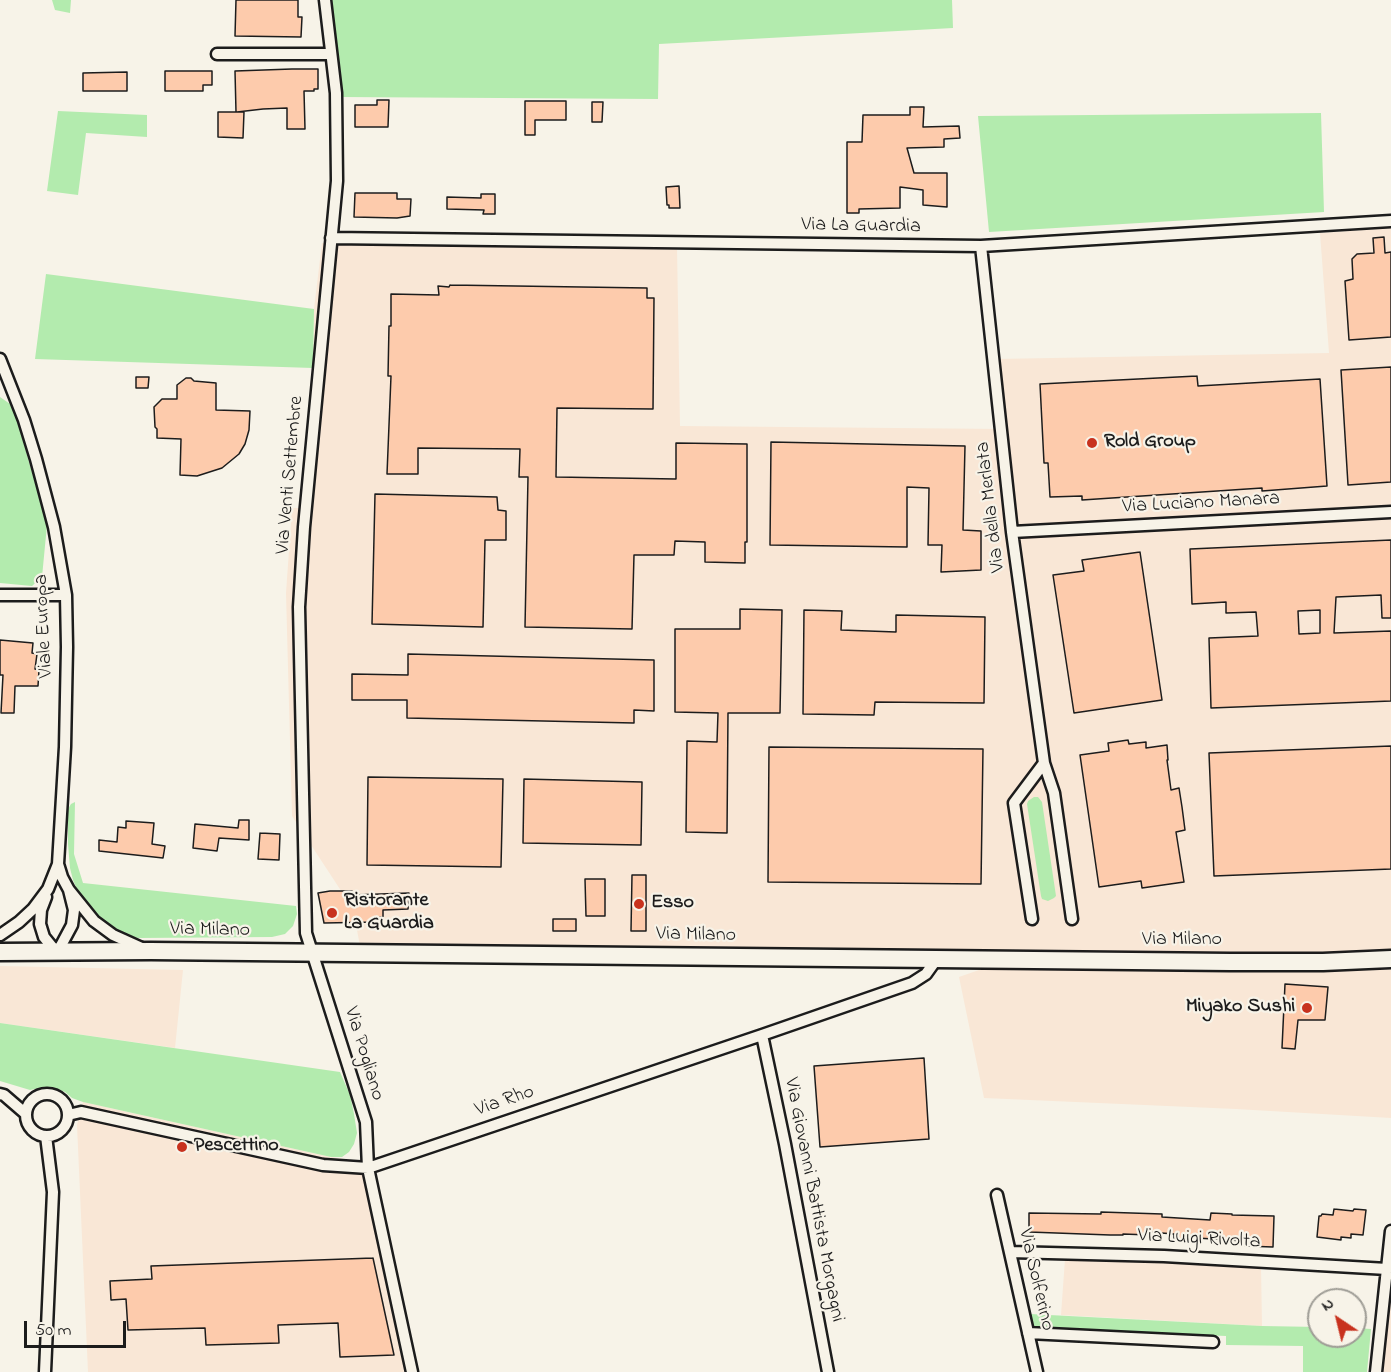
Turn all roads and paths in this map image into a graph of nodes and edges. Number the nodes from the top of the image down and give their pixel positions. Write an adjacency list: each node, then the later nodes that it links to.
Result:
1 (325, 0): 3 (street, Via Venti Settembre)
2 (217, 54): 3 (street)
3 (331, 54): 5 (street, Via Venti Settembre)
4 (1391, 221): 6 (street, Via La Guardia)
5 (331, 238): 6 (street, Via La Guardia); 22 (street, Via Venti Settembre)
6 (981, 246): 9 (street, Via della Merlata)
7 (0, 359): 11 (street, Viale Europa)
8 (1391, 512): 9 (street, Via Luciano Manara)
9 (1012, 532): 12 (street, Via della Merlata)
10 (0, 595): 11 (street)
11 (66, 595): 13 (street, Viale Europa)
12 (1044, 763): 16 (street); 17 (street, Via della Merlata)
13 (58, 864): 14 (street, Viale Europa); 15 (street, Viale Europa)
14 (48, 889): 18 (street, Viale Europa); 21 (street)
15 (69, 890): 19 (street, Viale Europa); 21 (street)
16 (1032, 919)
17 (1072, 919)
18 (0, 935)
19 (151, 951): 21 (main road, Via Milano); 22 (main road, Via Milano)
20 (0, 952): 21 (main road, Via Milano)
21 (57, 953)
22 (312, 953): 24 (main road, Via Milano); 30 (street, Via Pogliano)
23 (1391, 959): 24 (main road, Via Milano)
24 (936, 960): 25 (street, Via Rho)
25 (762, 1035): 30 (street, Via Rho); 39 (street, Via Giovanni Battista Morgagni)
26 (0, 1094): 27 (street)
27 (26, 1114): 28 (street); 29 (street)
28 (68, 1115): 29 (street); 30 (street, Via Rho)
29 (46, 1136): 37 (street)
30 (368, 1168): 38 (street, Via Pogliano)
31 (997, 1195): 33 (street, Via Solferino)
32 (1391, 1231): 34 (street)
33 (1010, 1252): 34 (street, Via Luigi Rivolta); 35 (street, Via Solferino)
34 (1387, 1269): 41 (street)
35 (1029, 1333): 36 (street); 40 (street, Via Solferino)
36 (1213, 1342)
37 (45, 1372)
38 (412, 1372)
39 (828, 1372)
40 (1037, 1372)
41 (1376, 1372)

